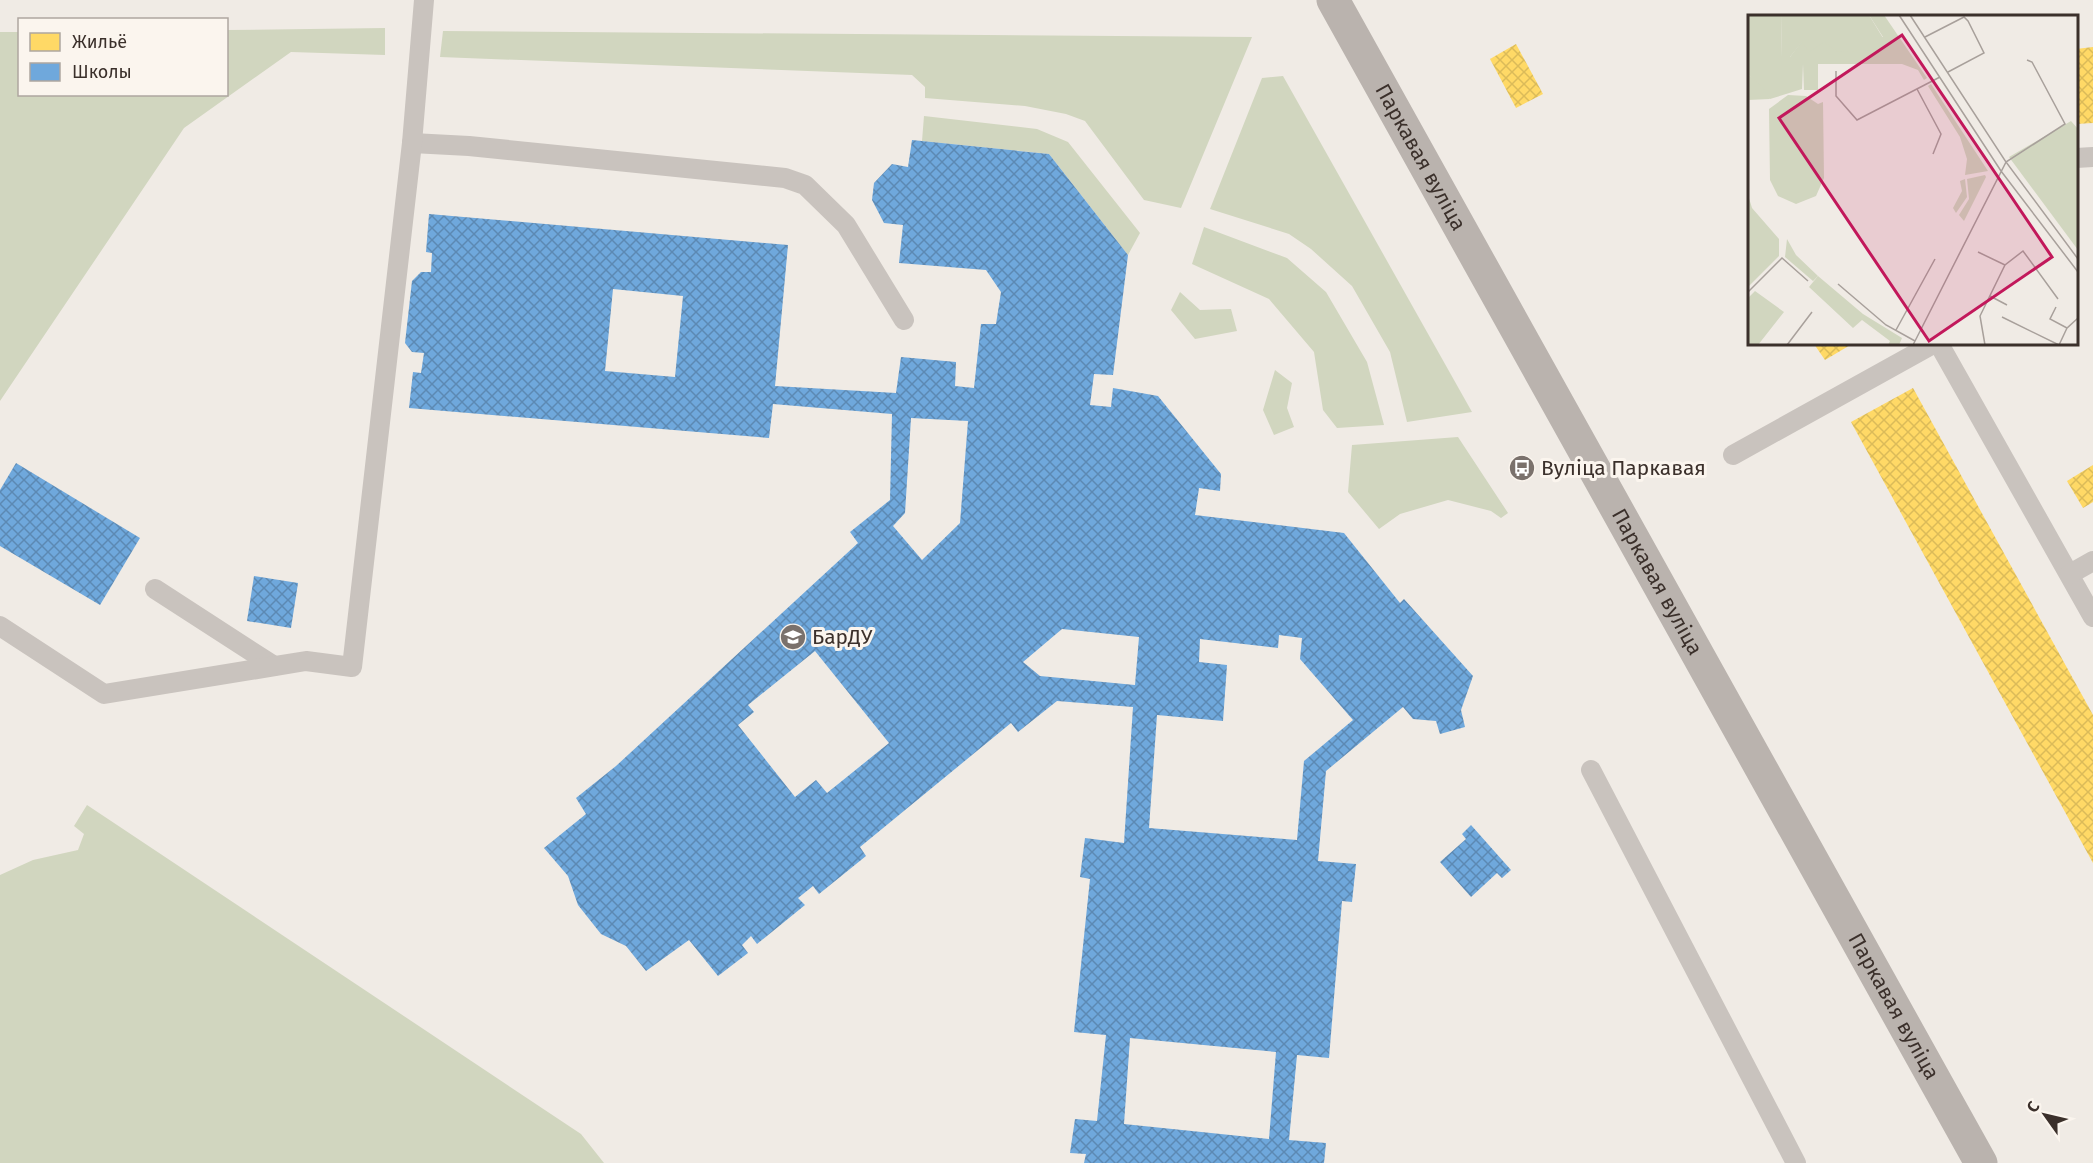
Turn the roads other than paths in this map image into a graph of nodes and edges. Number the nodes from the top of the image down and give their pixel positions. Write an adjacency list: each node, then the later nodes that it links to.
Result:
1 (424, 0): 3 (lane)
2 (1333, 0): 18 (main road, Паркавая вуліца)
3 (412, 143): 6 (lane); 15 (lane)
4 (2093, 157): 5 (lane)
5 (2078, 158)
6 (904, 320)
7 (1931, 345): 9 (lane)
8 (1940, 345): 11 (lane)
9 (1733, 455)
10 (2093, 561): 11 (lane)
11 (2070, 574): 13 (lane)
12 (155, 589): 15 (lane)
13 (2093, 617)
14 (0, 626): 15 (lane)
15 (274, 666)
16 (1592, 770): 17 (lane)
17 (1796, 1163)
18 (1981, 1163)

